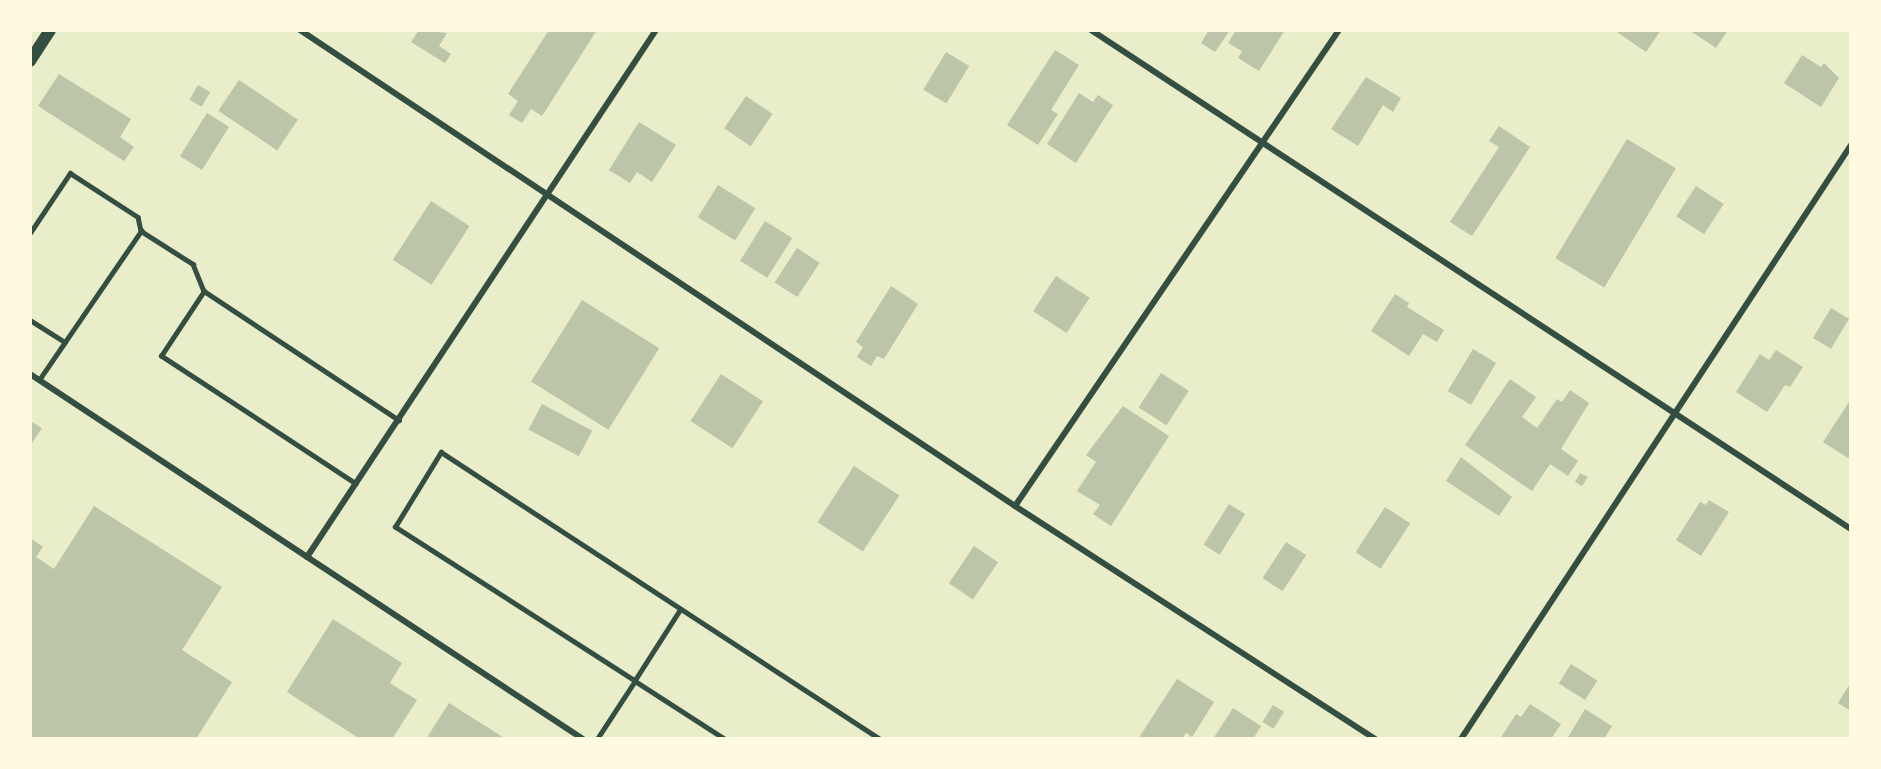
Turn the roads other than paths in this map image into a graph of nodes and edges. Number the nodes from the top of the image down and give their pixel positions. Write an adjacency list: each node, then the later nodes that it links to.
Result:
1 (43, 30): 7 (main road)
2 (51, 30): 7 (main road)
3 (300, 30): 11 (street)
4 (656, 30): 11 (street)
5 (1090, 30): 9 (street)
6 (1339, 30): 9 (street)
7 (39, 47): 8 (main road)
8 (30, 61)
9 (1263, 144): 19 (street); 22 (street)
10 (1851, 145): 19 (street)
11 (548, 196): 20 (street); 22 (street)
12 (141, 231): 13 (lane); 14 (lane); 16 (lane)
13 (30, 233)
14 (204, 291): 20 (lane); 21 (lane)
15 (30, 320): 16 (lane)
16 (65, 342): 18 (lane)
17 (30, 374): 18 (street)
18 (39, 380): 24 (street)
19 (1674, 410): 23 (street); 32 (street)
20 (399, 420): 21 (street)
21 (356, 484): 24 (street)
22 (1015, 506): 31 (street)
23 (1851, 529)
24 (307, 557): 27 (street)
25 (681, 609): 26 (lane); 26 (lane); 30 (lane)
26 (635, 681): 28 (lane); 29 (lane)
27 (583, 739)
28 (597, 739)
29 (725, 739)
30 (880, 739)
31 (1375, 739)
32 (1461, 739)

